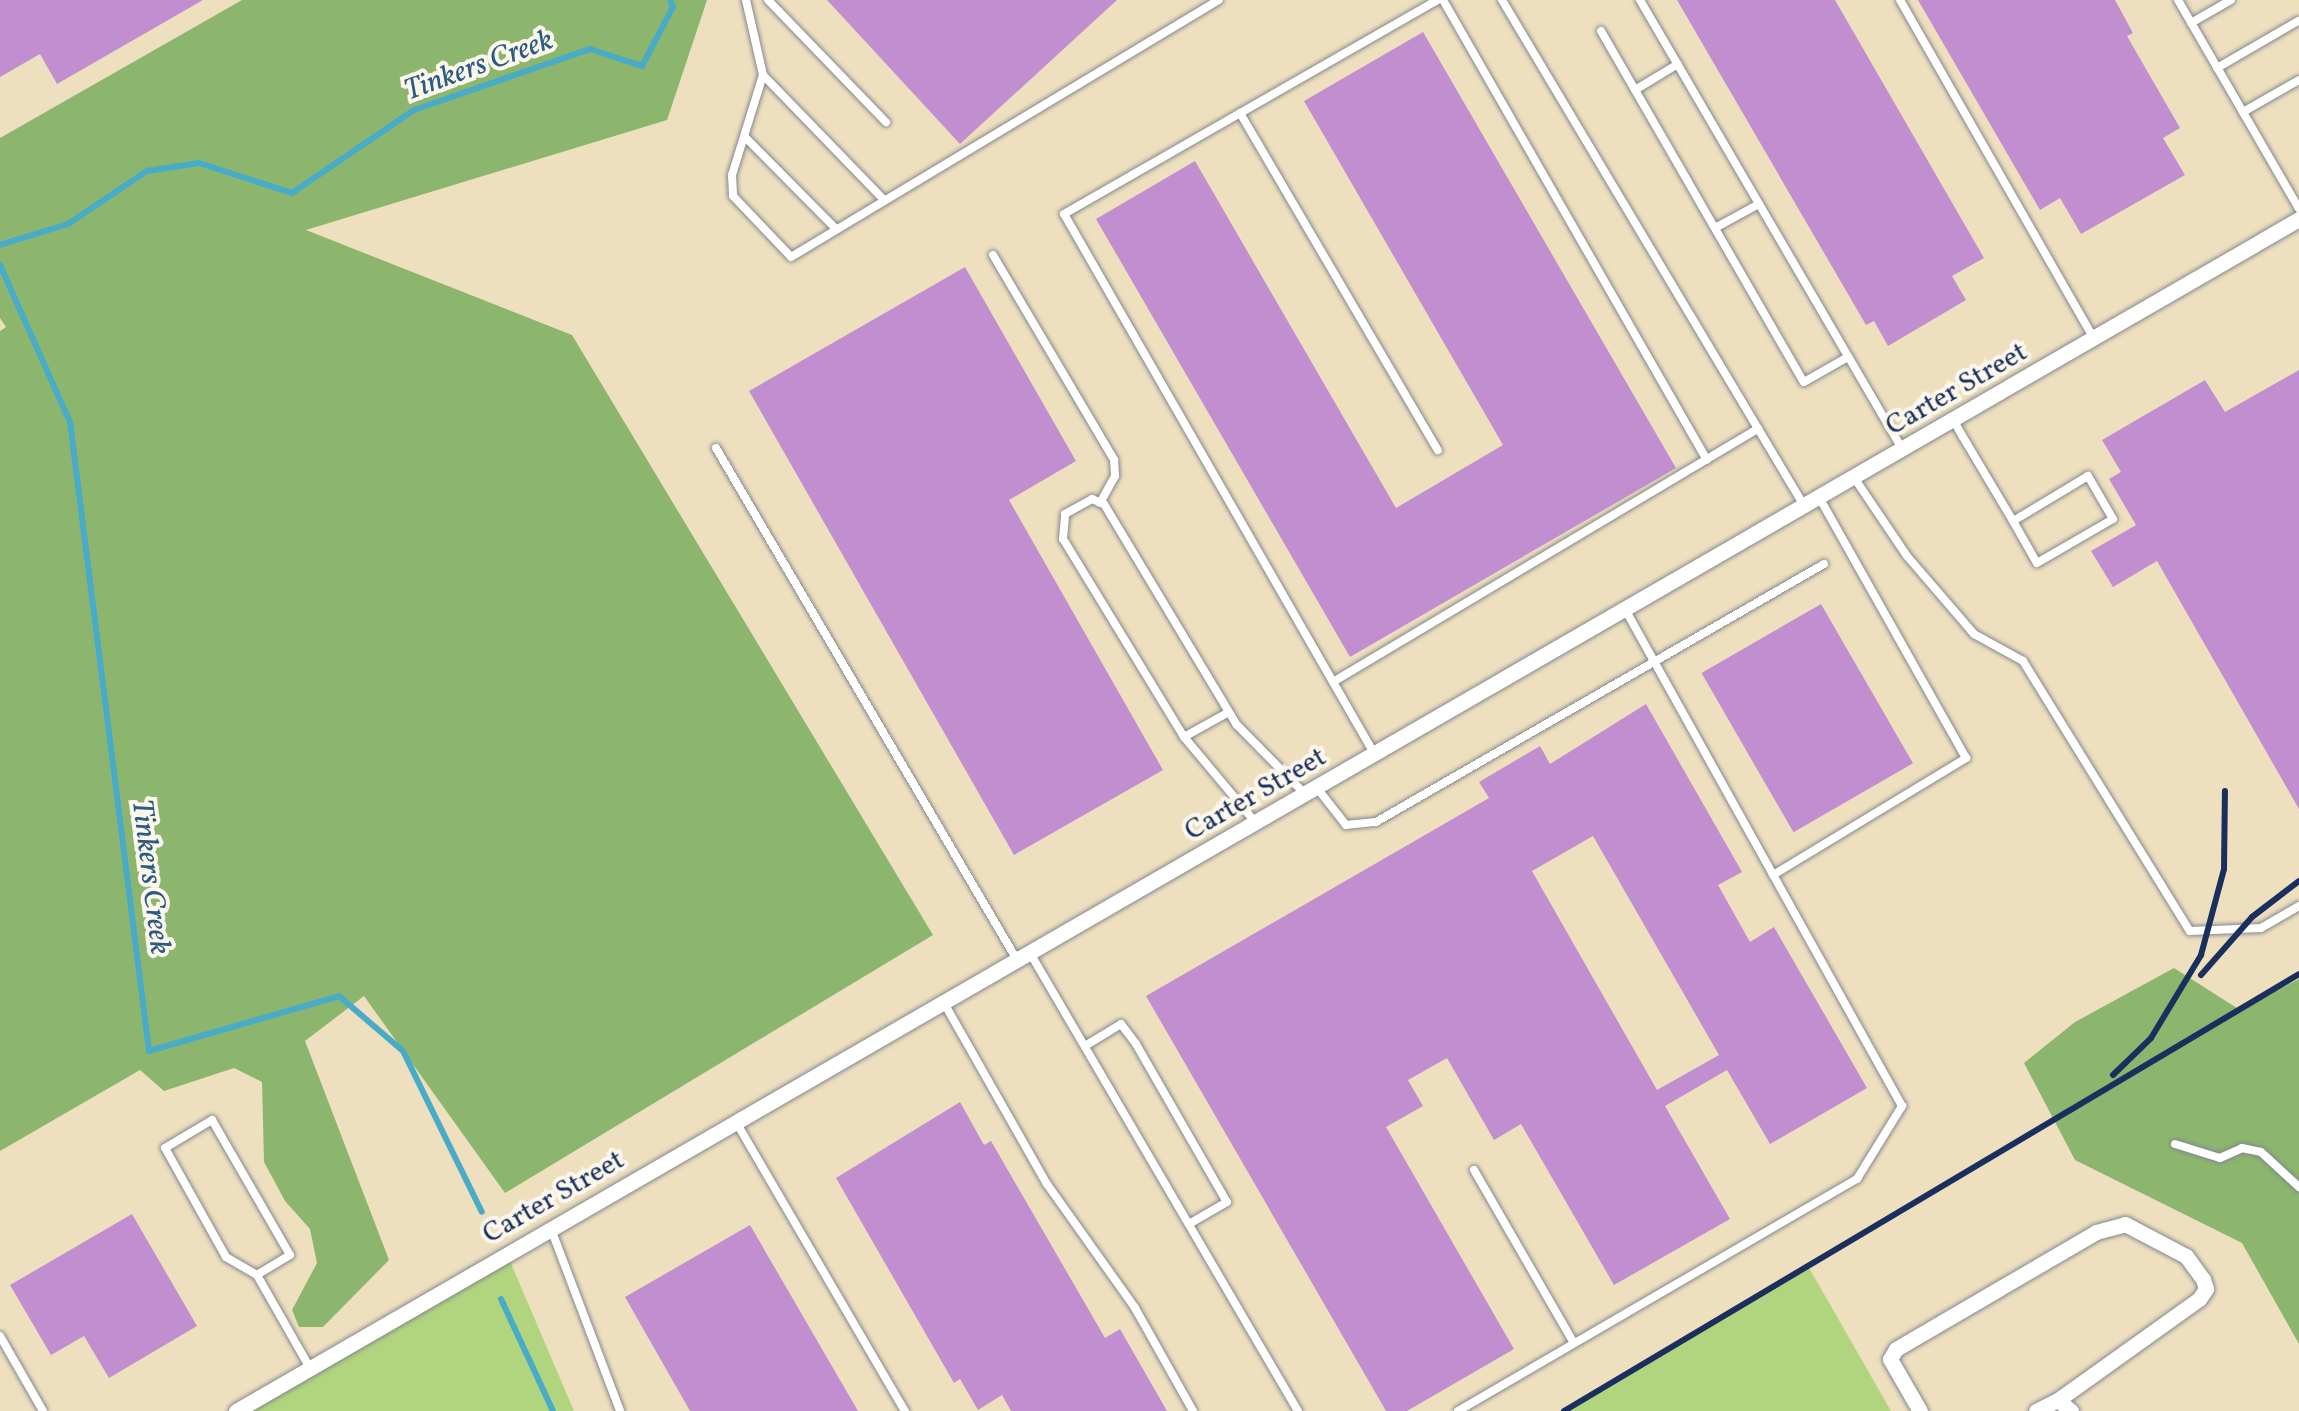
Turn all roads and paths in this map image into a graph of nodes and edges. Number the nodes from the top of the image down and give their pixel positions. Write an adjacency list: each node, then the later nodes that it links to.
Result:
1 (746, 0): 15 (lane)
2 (768, 0): 20 (lane)
3 (1219, 0): 22 (lane)
4 (1441, 0): 19 (lane); 36 (lane)
5 (1502, 0): 32 (lane)
6 (1640, 0): 13 (lane)
7 (1900, 0): 29 (lane)
8 (2178, 0): 11 (lane)
9 (2231, 0): 11 (lane)
10 (2298, 21): 14 (lane)
11 (2191, 23): 14 (lane)
12 (1600, 31): 17 (lane)
13 (1678, 64): 17 (lane); 23 (lane)
14 (2218, 68): 18 (lane)
15 (763, 75): 21 (lane); 22 (lane)
16 (2299, 80): 18 (lane)
17 (1635, 90): 26 (lane)
18 (2243, 112): 24 (lane)
19 (1240, 113): 34 (lane); 44 (lane)
20 (886, 122)
21 (746, 138): 27 (lane); 27 (lane)
22 (884, 200): 27 (lane)
23 (1759, 204): 26 (lane); 30 (lane)
24 (2299, 209)
25 (2299, 219): 29 (street, Carter Street)
26 (1715, 228): 30 (lane)
27 (836, 230)
28 (993, 255): 38 (lane)
29 (2094, 339): 31 (street, Carter Street)
30 (1848, 357): 35 (lane)
31 (1954, 421): 35 (street, Carter Street); 40 (lane)
32 (1758, 430): 36 (lane); 39 (lane)
33 (716, 448): 52 (lane)
34 (1438, 450)
35 (1903, 451): 37 (street, Carter Street)
36 (1708, 460): 44 (lane)
37 (1855, 479): 39 (street, Carter Street); 51 (lane)
38 (1100, 503): 45 (lane); 46 (lane)
39 (1812, 503): 42 (street, Carter Street); 50 (lane)
40 (2012, 521): 40 (lane)
41 (1824, 564): 43 (lane)
42 (1626, 610): 43 (lane); 47 (street, Carter Street)
43 (1655, 663): 48 (lane); 50 (lane)
44 (1332, 682): 47 (lane)
45 (1230, 712): 46 (lane); 48 (lane)
46 (1184, 738): 49 (lane)
47 (1375, 755): 48 (street, Carter Street)
48 (1311, 792): 49 (street, Carter Street)
49 (1256, 823): 52 (street, Carter Street)
50 (1773, 875): 63 (lane)
51 (2299, 906)
52 (1024, 957): 53 (street, Carter Street); 54 (lane)
53 (944, 1003): 55 (street, Carter Street); 70 (lane)
54 (1085, 1046): 59 (lane); 59 (lane)
55 (736, 1122): 60 (street, Carter Street); 69 (lane)
56 (2174, 1144): 58 (lane)
57 (1474, 1170): 63 (lane)
58 (2299, 1187)
59 (1189, 1224): 71 (lane)
60 (552, 1229): 64 (street, Carter Street); 68 (lane)
61 (257, 1275): 61 (lane); 64 (lane)
62 (0, 1336): 66 (lane)
63 (1574, 1343): 72 (lane)
64 (310, 1368): 67 (street, Carter Street)
65 (2058, 1400): 73 (street); 74 (street); 75 (street)
66 (43, 1411)
67 (236, 1411)
68 (620, 1411)
69 (906, 1411)
70 (1194, 1411)
71 (1298, 1411)
72 (1458, 1411)
73 (1920, 1411)
74 (2036, 1411)
75 (2072, 1411)

